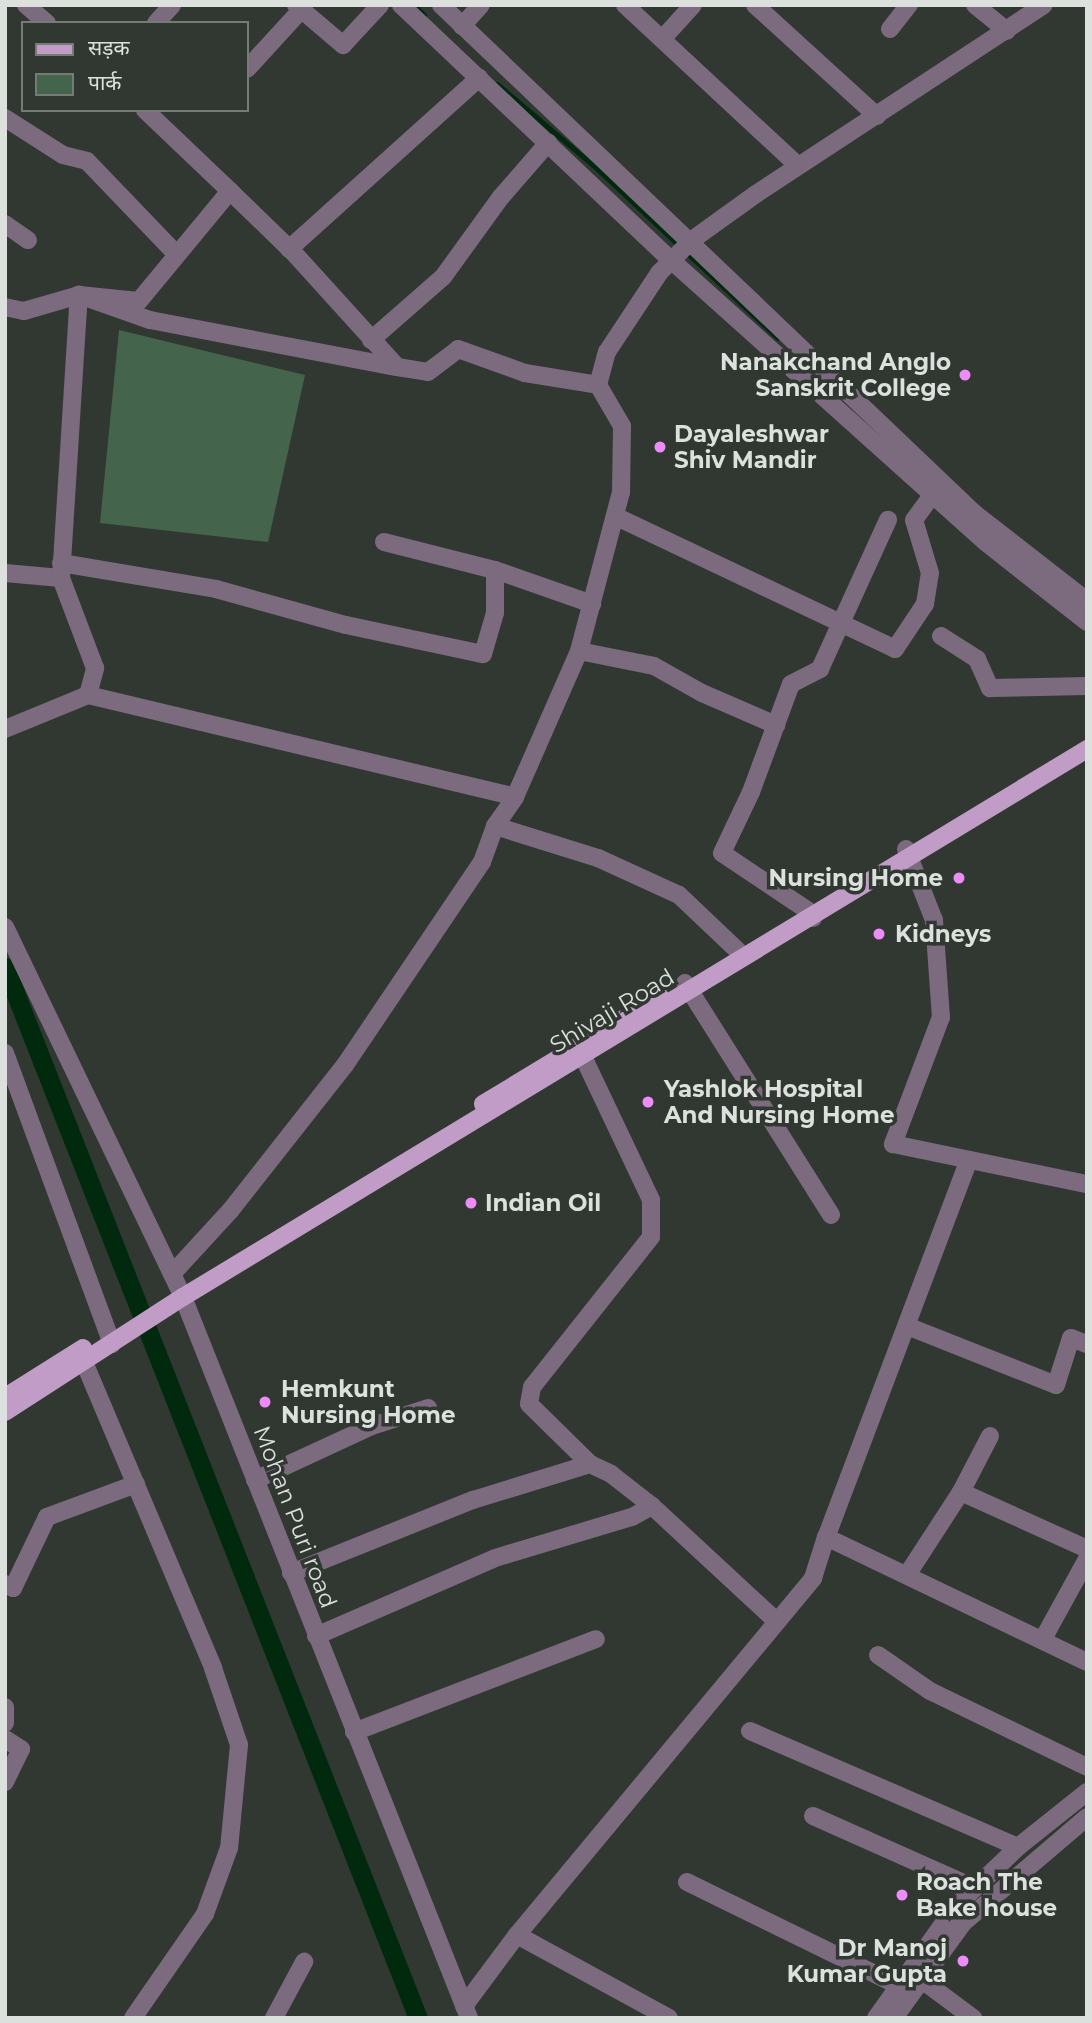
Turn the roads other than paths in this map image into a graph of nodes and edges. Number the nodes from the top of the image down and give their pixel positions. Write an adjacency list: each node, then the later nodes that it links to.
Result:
1 (26, 5): 14 (street)
2 (172, 5): 15 (street)
3 (380, 5): 13 (street)
4 (401, 5): 21 (street)
5 (441, 5): 16 (street)
6 (481, 5): 16 (street)
7 (625, 5): 19 (street)
8 (694, 5): 19 (street)
9 (909, 5): 17 (street)
10 (975, 5): 18 (street)
11 (1044, 5): 18 (street)
12 (758, 7): 23 (street)
13 (298, 8): 20 (street)
14 (45, 21)
15 (158, 21)
16 (462, 26): 30 (street)
17 (890, 29)
18 (1007, 31): 23 (street)
19 (664, 37): 26 (street)
20 (248, 68)
21 (479, 78): 25 (street); 31 (street)
22 (147, 112): 27 (street)
23 (877, 116): 26 (street)
24 (5, 118): 32 (street)
25 (548, 143): 33 (street); 36 (street)
26 (799, 166): 30 (street)
27 (230, 191): 31 (street); 32 (street)
28 (5, 224): 29 (street)
29 (28, 240)
30 (690, 243): 33 (street); 46 (street)
31 (289, 249): 36 (street)
32 (177, 256): 34 (street)
33 (672, 260): 38 (street); 39 (street)
34 (79, 295): 35 (street); 37 (street); 44 (street)
35 (5, 307)
36 (371, 340): 37 (street)
37 (397, 367): 38 (street)
38 (598, 385): 40 (street)
39 (932, 495): 48 (street); 49 (street)
40 (615, 516): 47 (street); 48 (street)
41 (888, 520): 48 (street)
42 (384, 542): 43 (street)
43 (495, 570): 44 (street); 47 (street)
44 (61, 571): 45 (street); 53 (street)
45 (5, 573)
46 (1087, 601)
47 (592, 604): 51 (street)
48 (842, 621): 54 (street)
49 (1087, 622)
50 (941, 636): 52 (street)
51 (579, 651): 54 (street); 58 (street)
52 (1087, 686)
53 (88, 695): 55 (street); 58 (street)
54 (776, 724): 61 (street)
55 (5, 729)
56 (1087, 737): 60 (main road)
57 (1087, 749): 60 (main road, Shivaji Road)
58 (515, 797): 59 (street)
59 (495, 826): 63 (street); 70 (street)
60 (908, 854): 61 (main road, Shivaji Road); 67 (street)
61 (810, 914): 63 (main road); 64 (main road, Shivaji Road)
62 (5, 927): 70 (street, Mohan Puri road)
63 (738, 951): 64 (main road)
64 (688, 988): 65 (main road, Shivaji Road); 69 (street)
65 (581, 1052): 70 (main road, Shivaji Road); 79 (street)
66 (5, 1053): 72 (street)
67 (968, 1162): 68 (street); 71 (street)
68 (1087, 1184)
69 (831, 1215)
70 (178, 1286): 72 (main road, Shivaji Road); 80 (street, Mohan Puri road)
71 (907, 1326): 73 (street); 84 (street)
72 (113, 1336): 74 (main road); 75 (main road)
73 (1087, 1344)
74 (84, 1362): 77 (main road); 81 (street)
75 (5, 1397)
76 (428, 1408): 80 (street)
77 (5, 1412)
78 (990, 1436): 82 (street)
79 (590, 1464): 83 (street); 87 (street)
80 (255, 1480): 87 (street, Mohan Puri road)
81 (136, 1484): 89 (street); 114 (street)
82 (961, 1492): 85 (street); 88 (street)
83 (652, 1506): 90 (street); 91 (street)
84 (826, 1537): 88 (street); 90 (street)
85 (1087, 1549)
86 (1087, 1559): 93 (street)
87 (291, 1573): 91 (street, Mohan Puri road)
88 (906, 1575): 93 (street)
89 (5, 1584)
90 (775, 1620): 109 (street)
91 (316, 1636): 99 (street, Mohan Puri road)
92 (596, 1639): 99 (street)
93 (1043, 1639): 95 (street)
94 (878, 1655): 101 (street)
95 (1087, 1662)
96 (5, 1707): 97 (street)
97 (5, 1723)
98 (750, 1731): 106 (street)
99 (354, 1732): 113 (street, Mohan Puri road)
100 (5, 1739): 102 (street)
101 (1087, 1768)
102 (5, 1782)
103 (1087, 1792): 106 (street)
104 (813, 1815): 108 (street)
105 (1087, 1817): 111 (street)
106 (1018, 1847): 108 (street)
107 (687, 1882): 112 (street)
108 (975, 1888): 112 (street)
109 (517, 1935): 113 (street); 116 (street)
110 (304, 1962): 115 (street)
111 (922, 1980): 118 (street); 119 (street)
112 (897, 1985): 117 (street)
113 (466, 2012)
114 (133, 2018)
115 (274, 2018)
116 (669, 2018)
117 (876, 2018)
118 (894, 2018)
119 (974, 2018)

